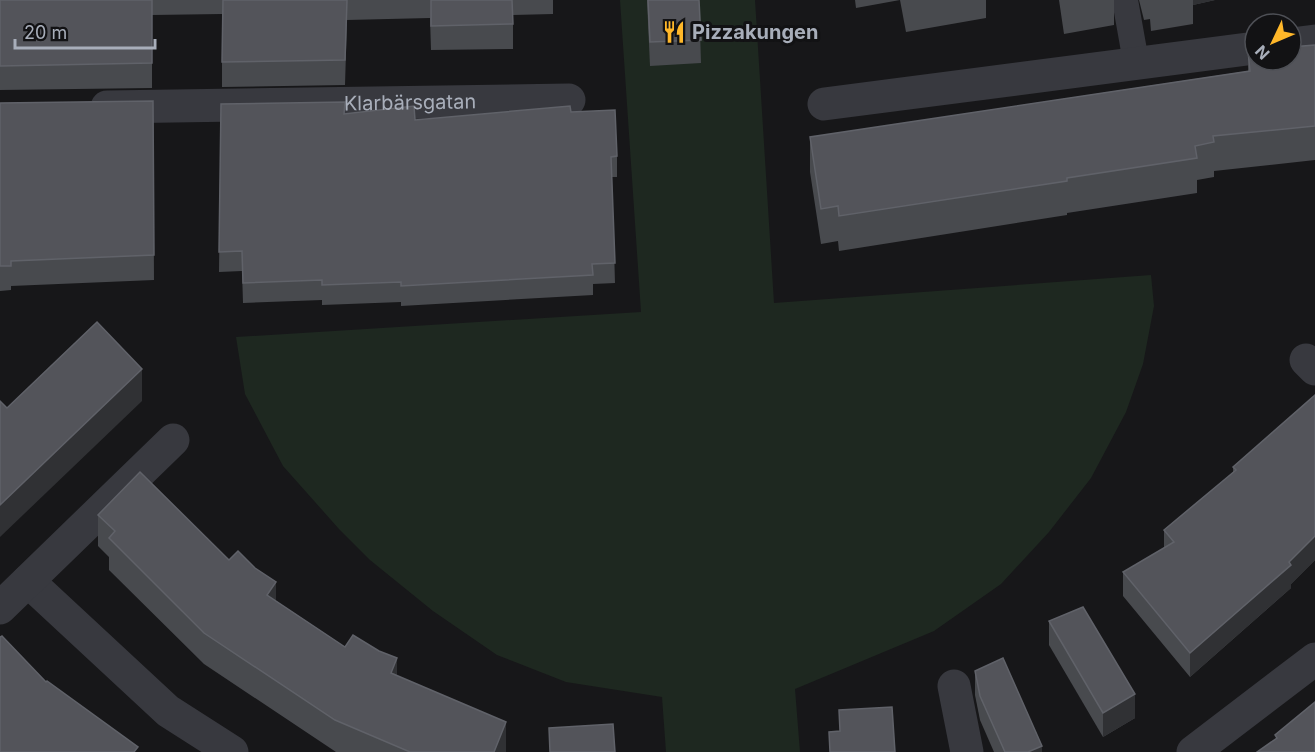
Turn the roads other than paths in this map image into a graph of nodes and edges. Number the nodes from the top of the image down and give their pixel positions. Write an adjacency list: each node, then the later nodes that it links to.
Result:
1 (1125, 0): 3 (lane)
2 (1243, 49): 3 (street)
3 (1136, 62): 5 (street)
4 (569, 100): 6 (street, Klarbärsgatan)
5 (824, 104)
6 (81, 107)
7 (172, 440): 8 (street)
8 (28, 581): 9 (street); 12 (street)
9 (0, 608)
10 (1315, 659): 14 (street)
11 (954, 686): 13 (street)
12 (232, 752)
13 (967, 752)
14 (1193, 752)

